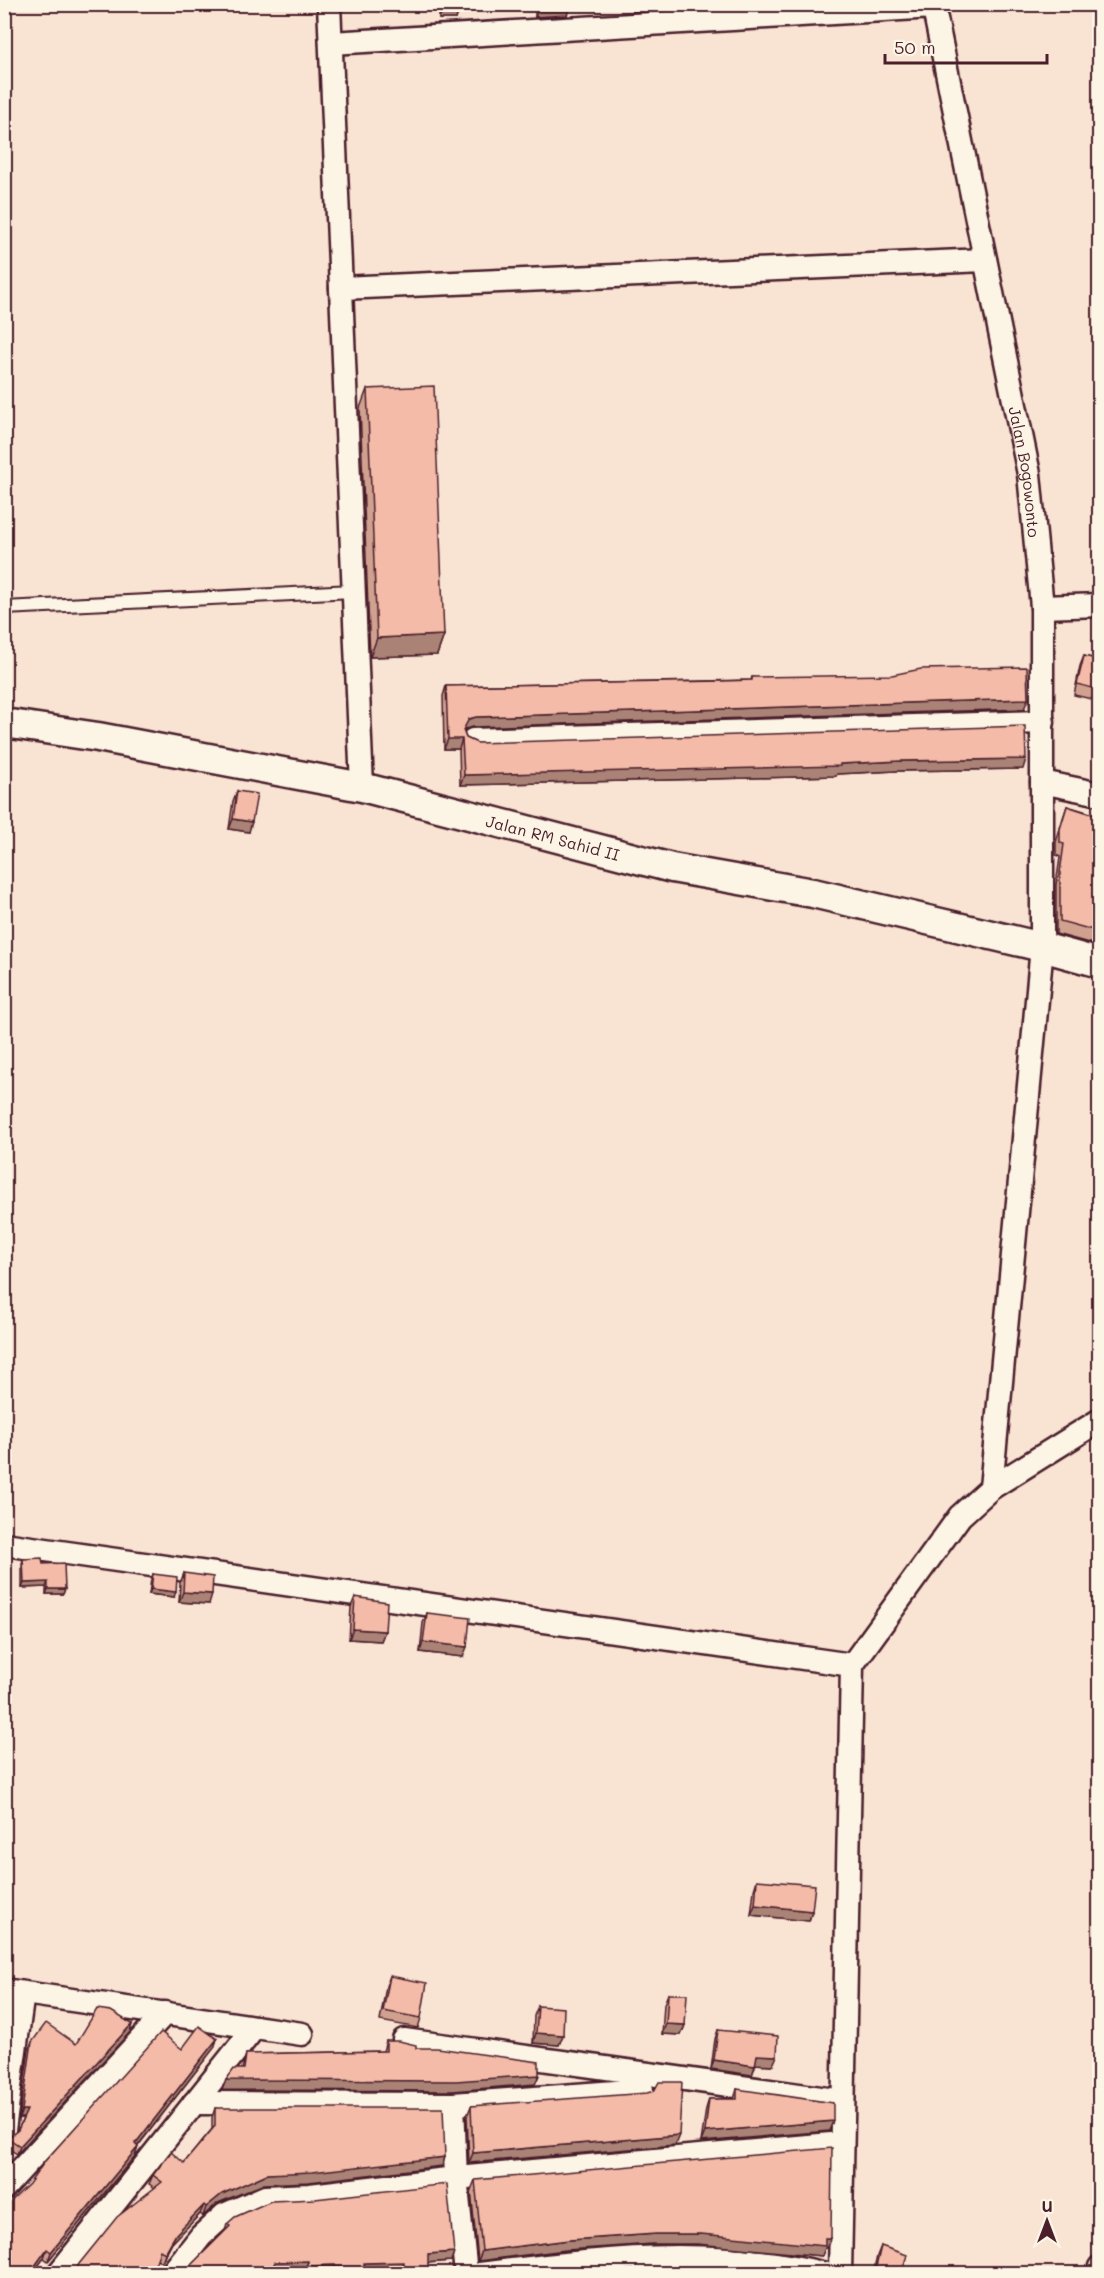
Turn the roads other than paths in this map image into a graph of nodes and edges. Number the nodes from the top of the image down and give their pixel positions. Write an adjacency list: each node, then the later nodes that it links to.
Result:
1 (329, 4): 3 (street)
2 (934, 6): 3 (street); 4 (street, Jalan Bogowonto)
3 (331, 43): 5 (street)
4 (985, 260): 5 (street); 8 (street, Jalan Bogowonto)
5 (341, 288): 6 (street)
6 (352, 591): 9 (lane); 14 (street)
7 (1100, 605): 8 (street)
8 (1042, 607): 10 (street, Jalan Bogowonto)
9 (4, 608)
10 (1043, 722): 12 (street); 13 (street, Jalan Bogowonto)
11 (4, 723): 14 (street, Jalan RM Sahid II)
12 (473, 740)
13 (1042, 782): 15 (street); 16 (street, Jalan Bogowonto)
14 (362, 788): 16 (street, Jalan RM Sahid II)
15 (1100, 794)
16 (1042, 946): 17 (street, Jalan RM Sahid II); 19 (street, Jalan Bogowonto)
17 (1100, 963)
18 (1100, 1420): 19 (street)
19 (991, 1488): 21 (street)
20 (4, 1544): 21 (street)
21 (852, 1665): 28 (street)
22 (14, 1991): 23 (street); 31 (street)
23 (165, 2013): 24 (street); 34 (street)
24 (255, 2027): 25 (street); 29 (street)
25 (302, 2034)
26 (404, 2040): 28 (street)
27 (642, 2090): 30 (street)
28 (843, 2101): 32 (street)
29 (194, 2103): 30 (street); 38 (street)
30 (453, 2104): 33 (street)
31 (4, 2130)
32 (842, 2143): 33 (street); 43 (street)
33 (456, 2178): 39 (street); 40 (street)
34 (4, 2188)
35 (595, 2266): 37 (street); 41 (street)
36 (1100, 2267): 44 (street)
37 (793, 2269): 42 (street)
38 (58, 2274)
39 (171, 2274)
40 (466, 2274)
41 (480, 2274)
42 (826, 2274)
43 (840, 2274)
44 (1098, 2274)

